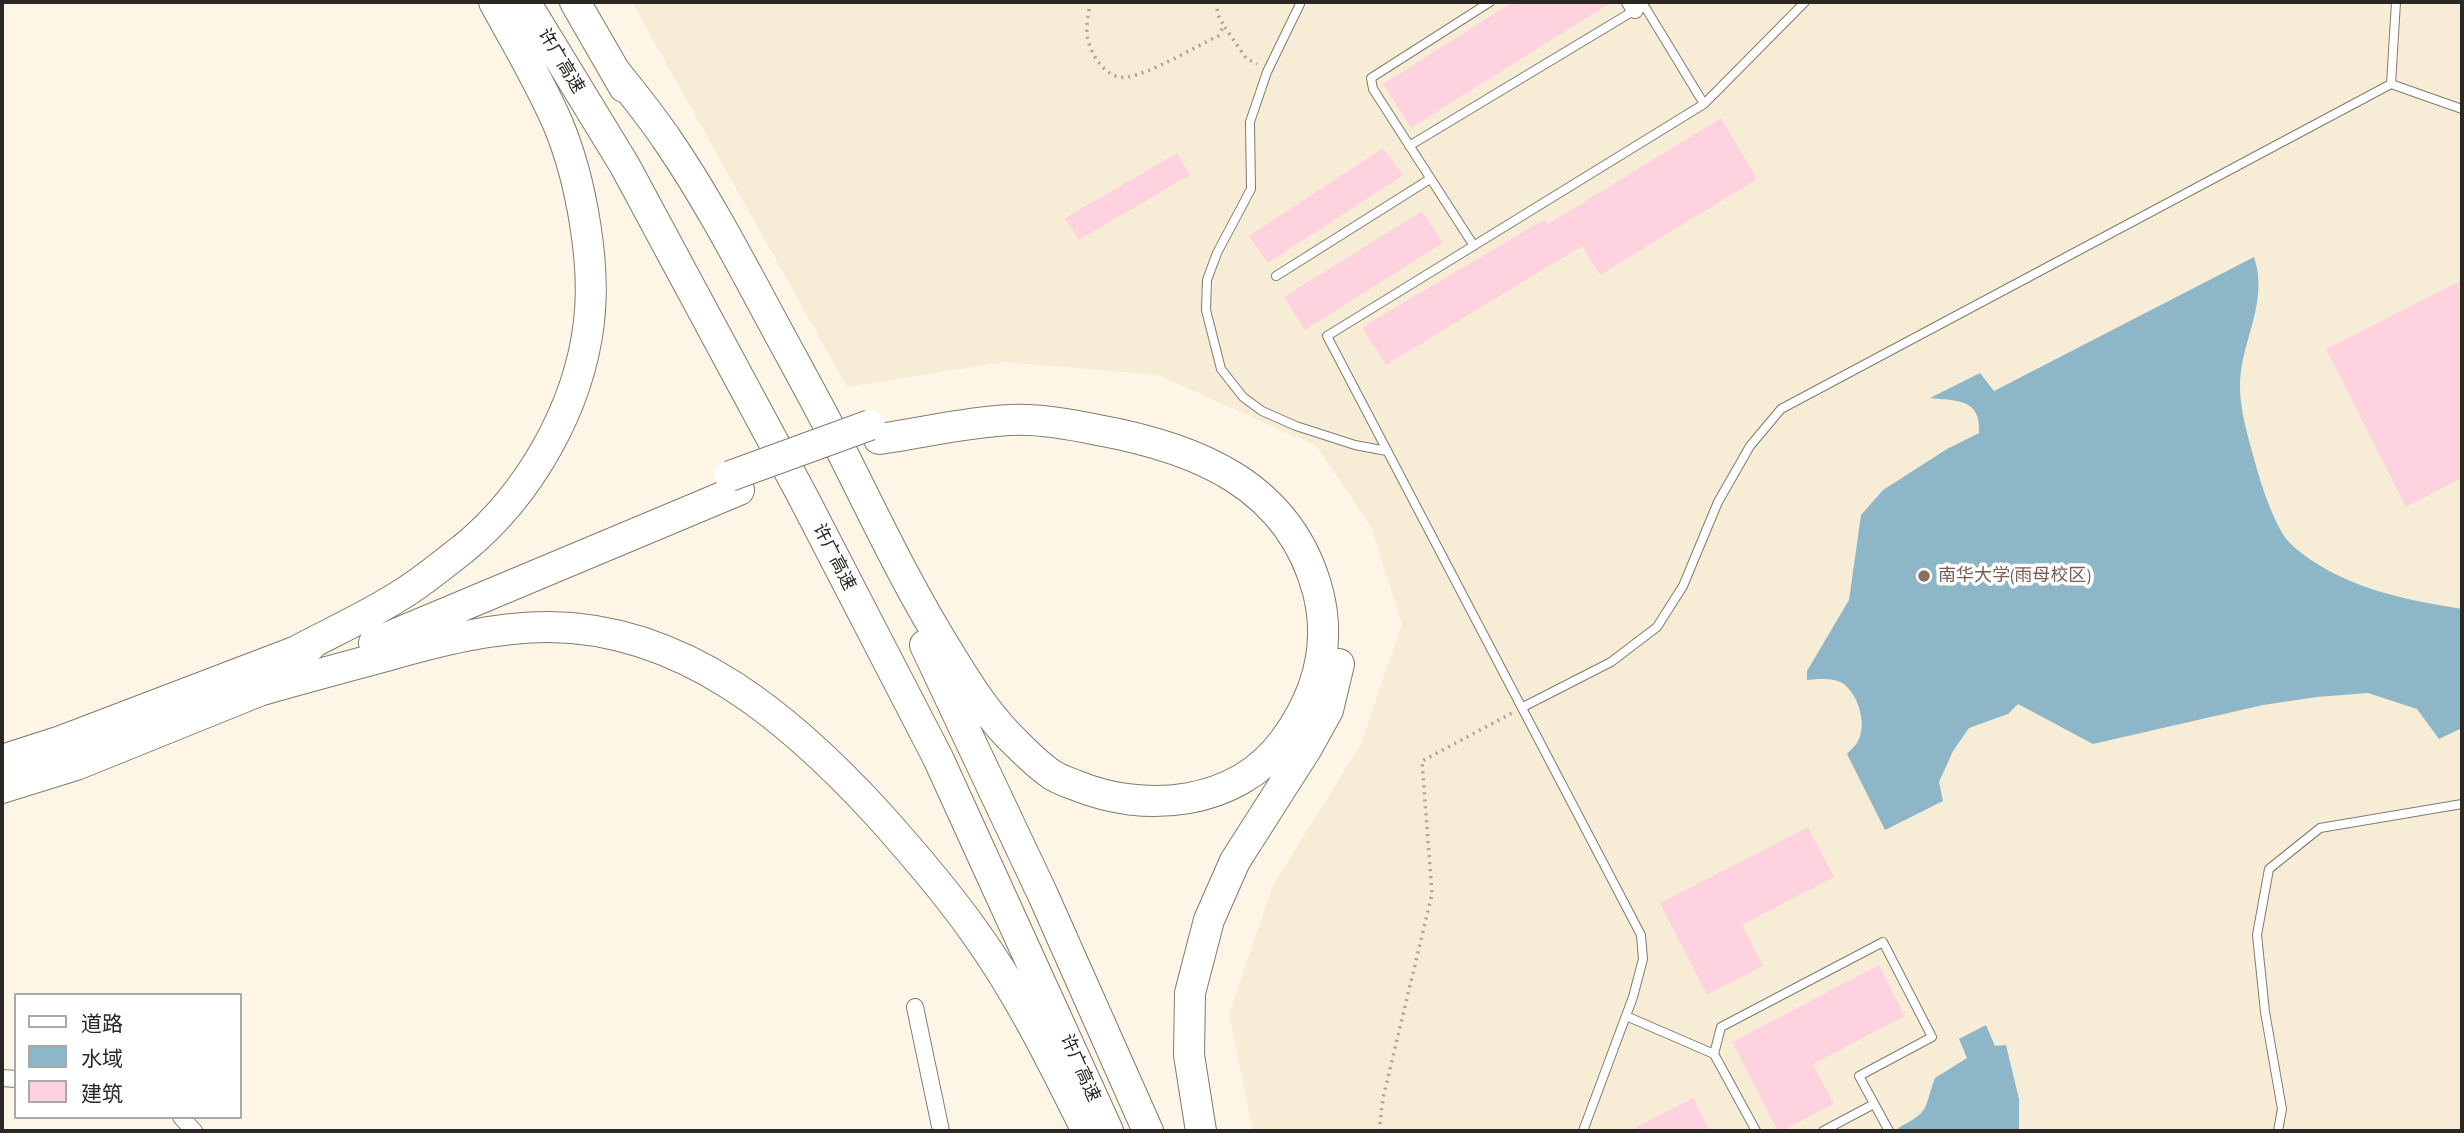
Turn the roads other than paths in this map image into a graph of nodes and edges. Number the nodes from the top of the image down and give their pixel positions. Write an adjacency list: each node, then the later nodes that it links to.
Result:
1 (494, 2): 20 (highway)
2 (525, 2): 32 (highway, 许广高速)
3 (575, 2): 9 (highway, 许广高速)
4 (1301, 2): 18 (lane)
5 (1490, 2): 13 (lane)
6 (1805, 2): 11 (lane)
7 (2396, 2): 10 (lane)
8 (1636, 5): 11 (lane); 13 (lane)
9 (615, 71): 17 (highway); 33 (highway, 许广高速)
10 (2391, 84): 12 (lane); 22 (lane)
11 (1704, 104): 15 (lane)
12 (2462, 109)
13 (1409, 146): 14 (lane)
14 (1430, 179): 15 (lane); 16 (lane)
15 (1474, 246): 18 (lane)
16 (1276, 276)
17 (874, 432): 19 (highway); 34 (highway)
18 (1387, 451): 22 (lane)
19 (735, 483): 20 (highway); 21 (highway)
20 (291, 654): 23 (highway)
21 (262, 690): 24 (highway); 31 (highway)
22 (1523, 708): 27 (lane)
23 (2, 760)
24 (2, 788)
25 (2462, 804): 39 (lane)
26 (915, 1007): 30 (street)
27 (1626, 1016): 28 (lane); 35 (lane)
28 (1714, 1054): 29 (lane); 36 (lane)
29 (1874, 1104): 37 (lane); 38 (lane)
30 (942, 1131)
31 (1087, 1131)
32 (1108, 1131)
33 (1148, 1131)
34 (1201, 1131)
35 (1583, 1131)
36 (1756, 1131)
37 (1823, 1131)
38 (1889, 1131)
39 (2278, 1131)

